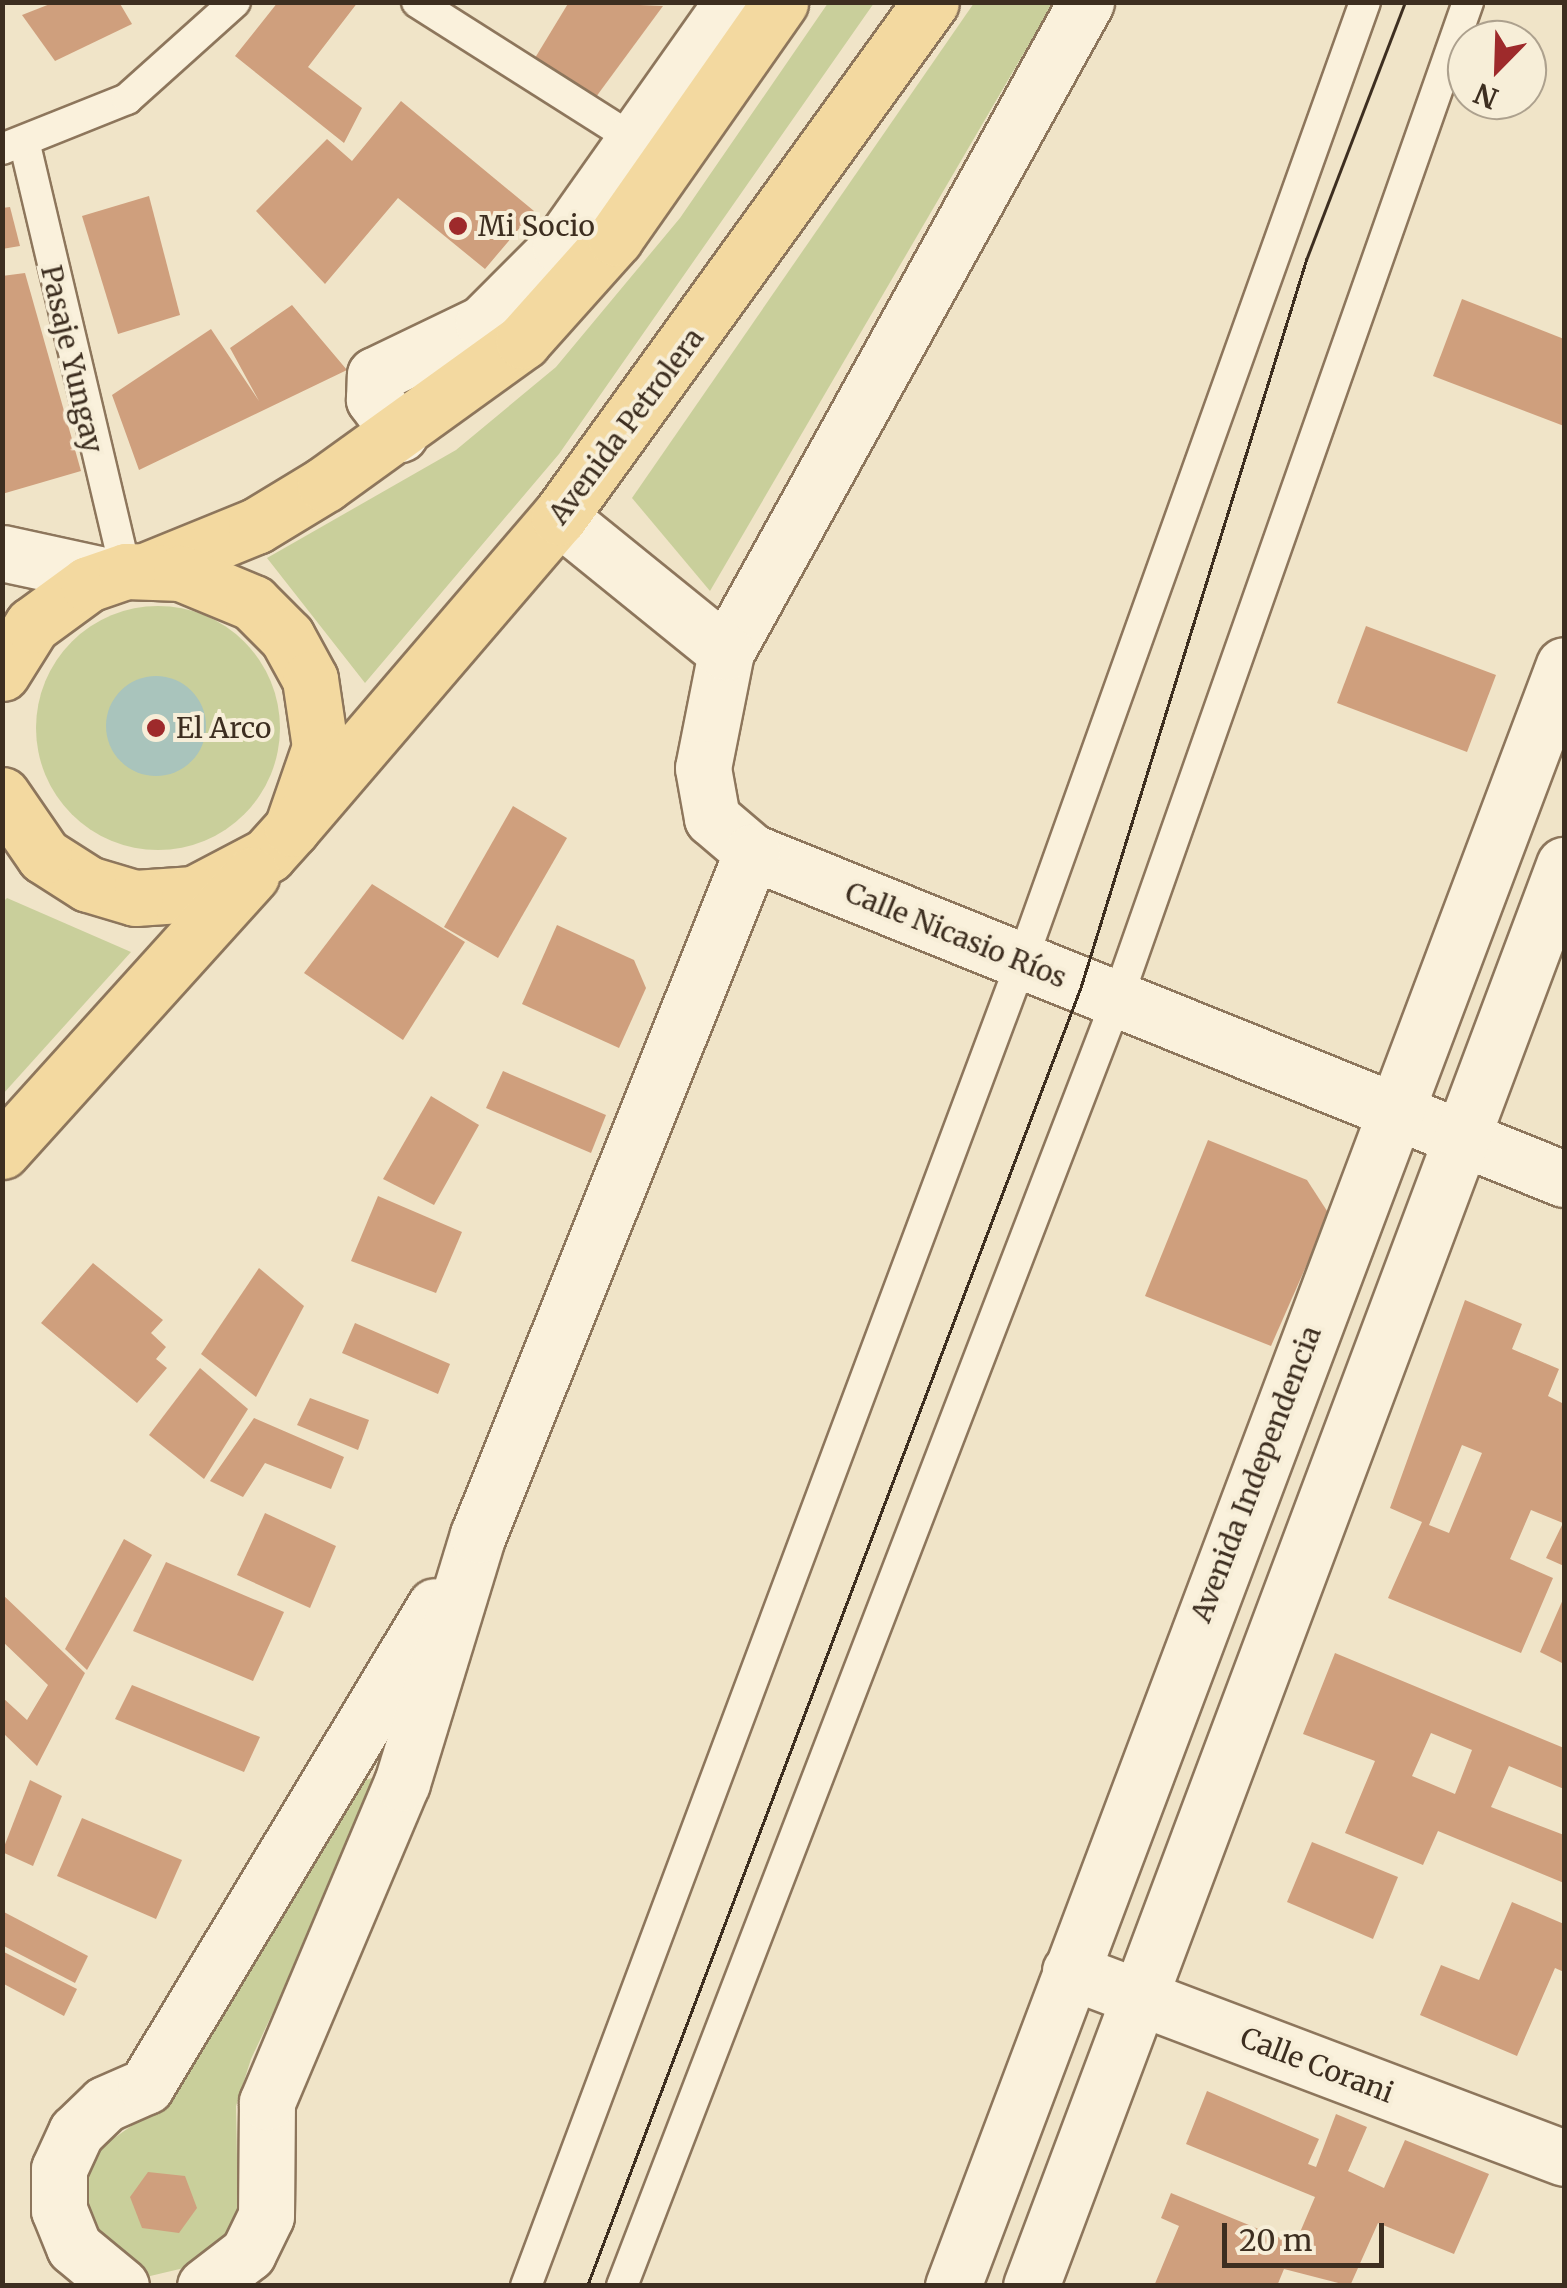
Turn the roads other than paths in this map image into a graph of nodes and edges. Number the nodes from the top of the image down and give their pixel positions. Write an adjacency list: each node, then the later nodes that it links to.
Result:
1 (236, 2): 10 (lane)
2 (416, 2): 9 (lane)
3 (732, 2): 9 (street)
4 (780, 2): 11 (main road)
5 (931, 2): 12 (main road, Avenida Petrolera)
6 (1086, 2): 15 (street, Calle Nicasio Ríos)
7 (1365, 2): 22 (lane)
8 (1468, 2): 23 (lane)
9 (638, 142): 11 (street)
10 (14, 147): 14 (lane, Pasaje Yungay)
11 (400, 434): 14 (main road)
12 (559, 517): 15 (street); 19 (main road, Avenida Petrolera)
13 (2, 554): 14 (street)
14 (127, 573): 17 (main road); 19 (main road)
15 (726, 652): 20 (street, Calle Nicasio Ríos)
16 (1564, 665): 24 (street, Avenida Independencia)
17 (2, 673)
18 (2, 795): 19 (main road)
19 (280, 841): 26 (main road, Avenida Petrolera)
20 (752, 852): 22 (street, Calle Nicasio Ríos); 28 (street)
21 (1564, 865): 25 (street)
22 (1022, 962): 23 (street, Calle Nicasio Ríos); 34 (lane)
23 (1117, 1000): 24 (street, Calle Nicasio Ríos); 35 (lane)
24 (1392, 1112): 25 (street, Calle Nicasio Ríos); 29 (street, Avenida Independencia)
25 (1461, 1140): 27 (street, Calle Nicasio Ríos); 30 (street)
26 (2, 1151)
27 (1564, 1179)
28 (478, 1534): 32 (street); 33 (street)
29 (1070, 1971): 30 (street, Calle Corani); 36 (street, Avenida Independencia)
30 (1139, 1997): 31 (street, Calle Corani); 37 (street)
31 (1564, 2158)
32 (121, 2286)
33 (206, 2286)
34 (526, 2286)
35 (622, 2286)
36 (953, 2286)
37 (1031, 2286)

